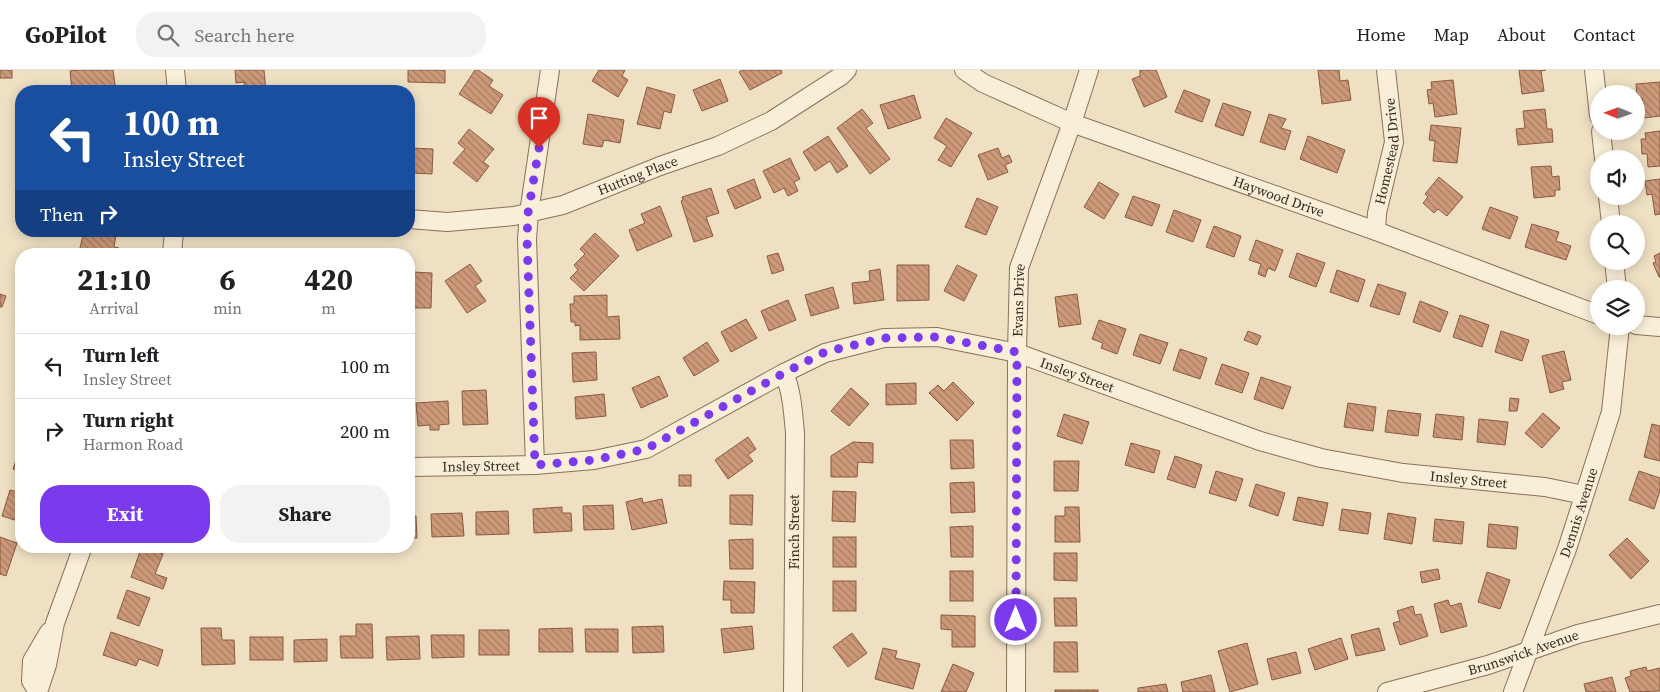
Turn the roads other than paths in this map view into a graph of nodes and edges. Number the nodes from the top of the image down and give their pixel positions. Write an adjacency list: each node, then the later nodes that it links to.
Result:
1 (175, 70): 8 (street)
2 (550, 70): 11 (street)
3 (847, 70): 11 (street, Hutting Place)
4 (964, 70): 10 (street, Haywood Drive)
5 (1089, 70): 10 (street, Evans Drive)
6 (1386, 70): 13 (street, Homestead Drive)
7 (1594, 70): 9 (street)
8 (176, 85)
9 (1596, 85)
10 (1072, 123): 13 (street, Haywood Drive); 18 (street, Evans Drive)
11 (528, 213): 12 (street, Hutting Place); 20 (street)
12 (415, 219)
13 (1376, 231): 14 (street, Haywood Drive)
14 (1590, 312)
15 (1645, 326): 16 (street)
16 (1660, 327)
17 (1619, 335): 22 (street, Dennis Avenue)
18 (1017, 352): 19 (street, Insley Street); 22 (street, Insley Street); 28 (street, Evans Drive)
19 (784, 373): 20 (street, Insley Street); 27 (street, Finch Street)
20 (535, 465): 21 (street, Insley Street)
21 (415, 467)
22 (1584, 495): 25 (street, Dennis Avenue)
23 (80, 553): 26 (street)
24 (1660, 614): 25 (street, Brunswick Avenue)
25 (1529, 652): 29 (street, Brunswick Avenue); 30 (street, Dennis Avenue)
26 (38, 692)
27 (793, 692)
28 (1016, 692)
29 (1387, 692)
30 (1513, 692)

